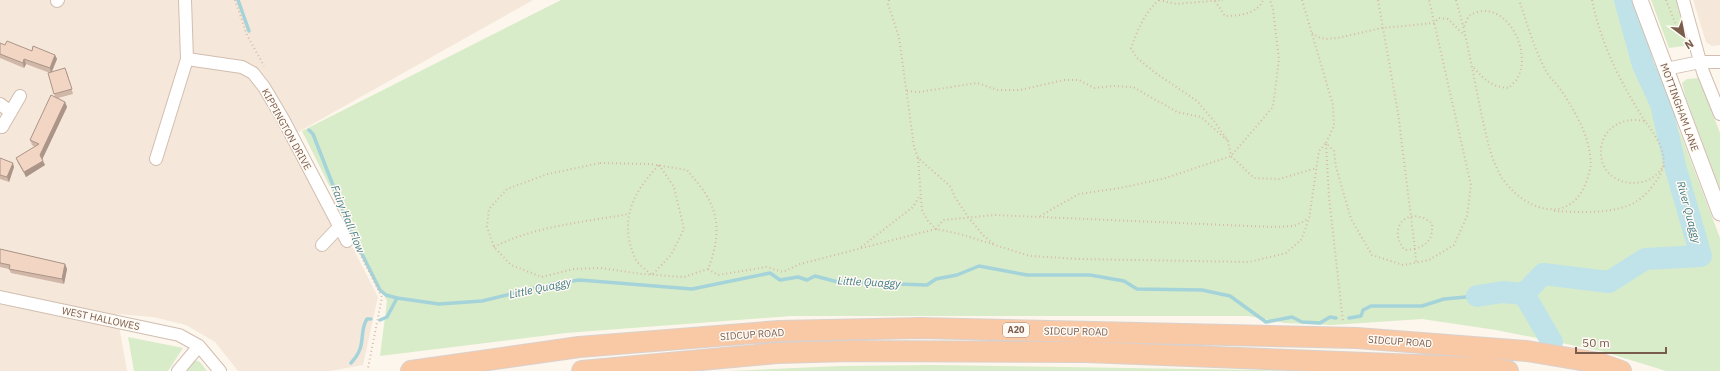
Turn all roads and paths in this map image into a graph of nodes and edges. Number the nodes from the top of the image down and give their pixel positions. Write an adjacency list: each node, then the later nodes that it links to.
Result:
1 (185, 0): 22 (street)
2 (235, 0): 26 (path)
3 (889, 0): 28 (path)
4 (1158, 0): 5 (path); 35 (path)
5 (1215, 0): 6 (path); 7 (path)
6 (1223, 0)
7 (1263, 0)
8 (1270, 0): 37 (path)
9 (1302, 0): 20 (path)
10 (1378, 0): 19 (path)
11 (1429, 0): 17 (path)
12 (1456, 0): 18 (path)
13 (1519, 0): 44 (path)
14 (1592, 0): 33 (path)
15 (1640, 0): 27 (street, MOTTINGHAM LANE)
16 (1683, 0): 23 (street)
17 (1434, 23): 19 (path); 21 (path); 59 (path)
18 (1464, 26): 21 (path); 25 (path)
19 (1382, 28): 20 (path); 49 (path)
20 (1311, 32): 36 (path)
21 (1465, 36): 25 (path)
22 (187, 59): 39 (street); 51 (street, KIPPINGTON DRIVE)
23 (1700, 62): 24 (street); 27 (street); 32 (street)
24 (1720, 62)
25 (1472, 66): 44 (path)
26 (265, 68)
27 (1666, 69): 45 (street, MOTTINGHAM LANE)
28 (907, 91): 35 (path); 38 (path)
29 (20, 96): 31 (street)
30 (0, 104): 31 (street)
31 (12, 112): 34 (street)
32 (1720, 114)
33 (1646, 121): 40 (path); 40 (path)
34 (2, 127)
35 (1228, 141): 37 (path)
36 (1326, 142): 42 (path); 59 (path); 64 (path)
37 (1231, 156): 42 (path); 48 (path)
38 (918, 158): 43 (path); 47 (path)
39 (156, 159)
40 (1665, 164): 44 (path)
41 (659, 165): 46 (path); 56 (path); 60 (path); 61 (path)
42 (1317, 168): 50 (path)
43 (920, 194): 52 (path); 57 (path)
44 (1552, 211)
45 (1720, 213)
46 (629, 214): 56 (path); 61 (path)
47 (968, 217): 48 (path); 52 (path); 55 (path)
48 (1039, 217): 50 (path)
49 (1412, 217): 58 (path); 58 (path); 58 (path)
50 (1309, 219): 55 (path)
51 (340, 226): 53 (street, KIPPINGTON DRIVE); 54 (street)
52 (936, 229): 55 (path); 57 (path)
53 (347, 241)
54 (322, 246)
55 (996, 246)
56 (494, 247): 61 (path)
57 (860, 248): 60 (path)
58 (1415, 249): 59 (path)
59 (1416, 263)
60 (708, 269): 61 (path)
61 (652, 275)
62 (0, 297): 65 (street, WEST HALLOWES)
63 (382, 297): 66 (path)
64 (1343, 328)
65 (199, 346): 67 (street); 68 (street)
66 (368, 368)
67 (178, 371)
68 (220, 371)
69 (411, 371): 72 (highway, SIDCUP ROAD / A20)
70 (582, 371): 71 (highway, SIDCUP ROAD)
71 (1508, 371)
72 (1621, 371)

